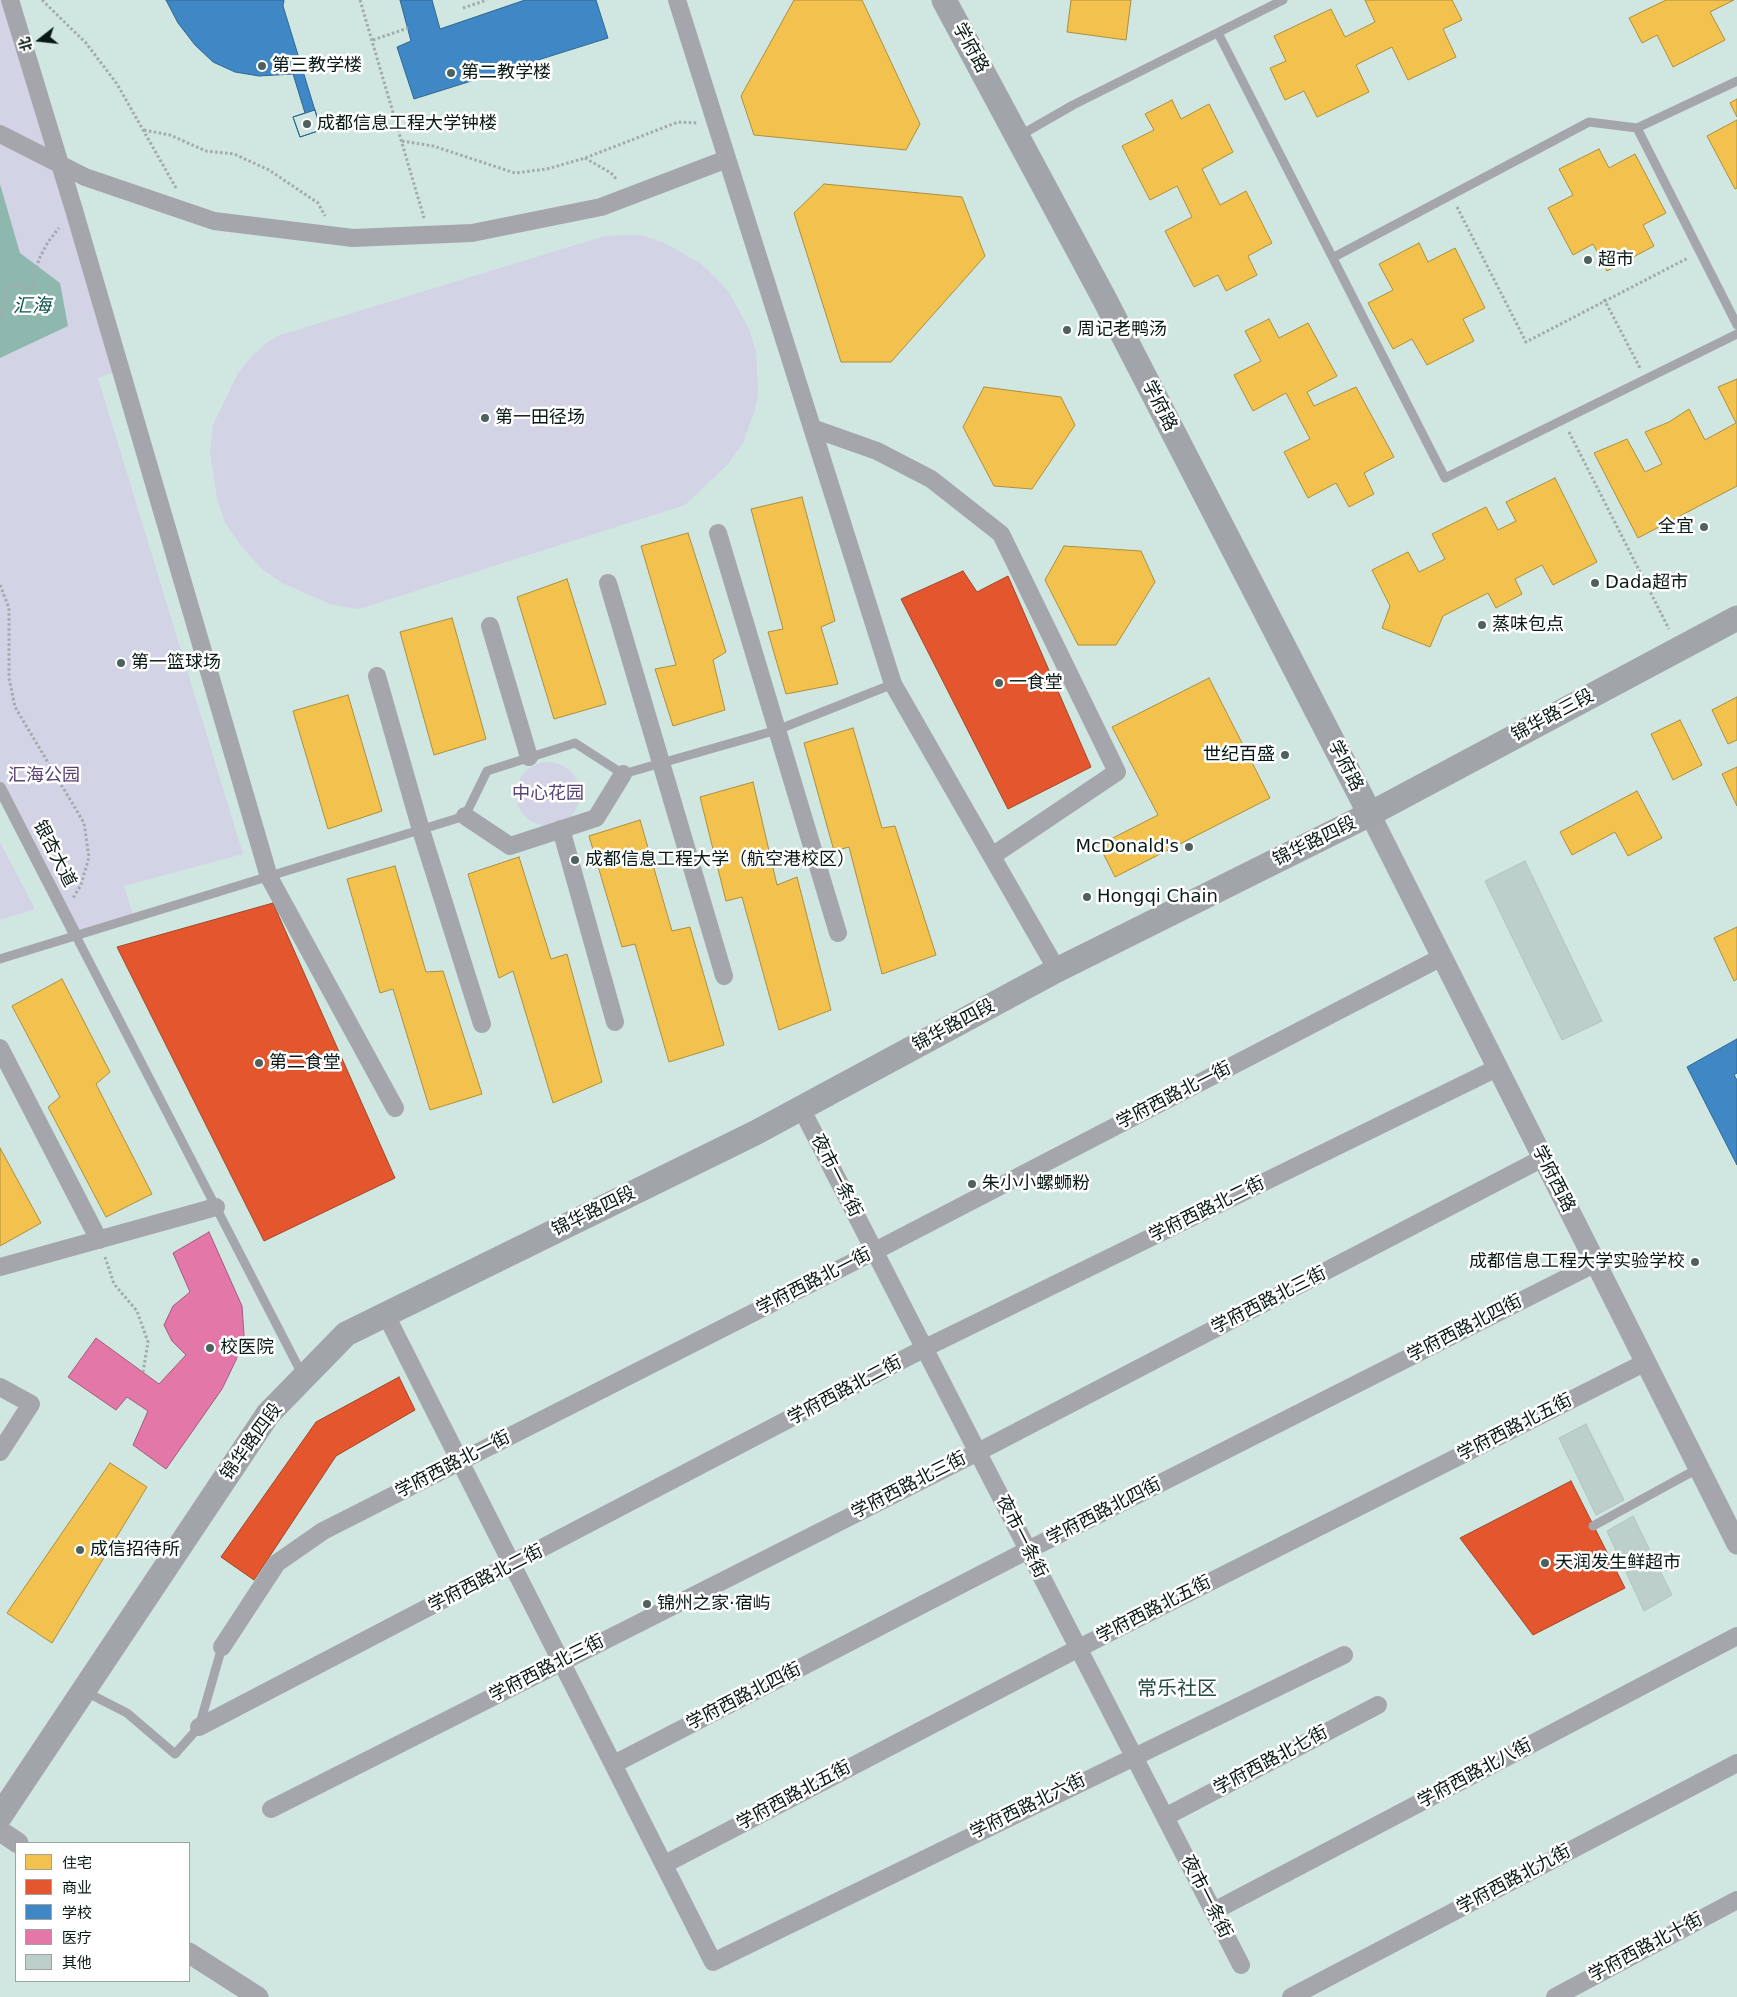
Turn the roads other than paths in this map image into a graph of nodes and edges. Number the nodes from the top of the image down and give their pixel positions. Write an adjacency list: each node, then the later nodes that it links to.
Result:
1 (10, 0): 11 (street)
2 (677, 0): 10 (street)
3 (944, 0): 9 (main road, 学府路)
4 (1283, 0): 5 (lane)
5 (1218, 33): 9 (lane); 12 (lane)
6 (1737, 81): 7 (lane)
7 (1637, 128): 12 (lane); 13 (lane)
8 (0, 134): 11 (street)
9 (1019, 137): 27 (main road, 学府路)
10 (727, 159): 11 (street); 15 (street)
11 (61, 165): 32 (street)
12 (1334, 257): 14 (lane)
13 (1737, 325)
14 (1737, 334)
15 (812, 428): 21 (street); 31 (street)
16 (718, 534): 22 (street)
17 (608, 583): 24 (street)
18 (1737, 618): 27 (main road, 锦华路三段)
19 (490, 626): 23 (street)
20 (377, 676): 30 (street)
21 (893, 684): 22 (lane); 31 (street)
22 (777, 730): 24 (lane); 33 (street)
23 (529, 757): 25 (lane); 28 (lane)
24 (662, 763): 25 (lane); 38 (street)
25 (623, 774): 29 (street)
26 (0, 788): 34 (street, 银杏大道)
27 (1370, 814): 35 (street, 学府西路); 37 (main road, 锦华路四段)
28 (465, 816): 29 (street); 30 (lane)
29 (561, 829): 39 (street)
30 (421, 830): 32 (lane); 40 (street)
31 (992, 856): 37 (street)
32 (269, 876): 34 (lane); 43 (street)
33 (838, 933)
34 (76, 936): 36 (lane); 46 (lane)
35 (1442, 957): 42 (street, 学府西路); 48 (street, 学府西路北一街)
36 (0, 959)
37 (1057, 970): 44 (main road, 锦华路四段)
38 (724, 976)
39 (615, 1022)
40 (482, 1024)
41 (0, 1048): 47 (street)
42 (1497, 1068): 45 (street, 学府西路); 52 (street, 学府西路北二街)
43 (395, 1108)
44 (801, 1108): 48 (street, 夜市一条街); 51 (main road, 锦华路四段)
45 (1543, 1158): 49 (street, 学府西路); 57 (street, 学府西路北三街)
46 (216, 1208): 47 (street); 54 (lane)
47 (99, 1240): 50 (street)
48 (875, 1251): 52 (street, 夜市一条街); 58 (street, 学府西路北一街)
49 (1596, 1263): 53 (street, 学府西路); 62 (street, 学府西路北四街)
50 (0, 1267)
51 (386, 1315): 54 (main road, 锦华路四段); 58 (street)
52 (925, 1348): 57 (street, 夜市一条街); 63 (street, 学府西路北二街)
53 (1646, 1362): 59 (street, 学府西路); 66 (street, 学府西路北五街)
54 (304, 1378): 69 (main road, 锦华路四段)
55 (0, 1386): 56 (street)
56 (0, 1452)
57 (978, 1452): 62 (street, 夜市一条街); 68 (street, 学府西路北三街)
58 (461, 1461): 63 (street); 65 (street, 学府西路北一街)
59 (1699, 1468): 60 (lane); 61 (street, 学府西路)
60 (1594, 1526)
61 (1737, 1544)
62 (1028, 1550): 66 (street, 夜市一条街); 74 (street, 学府西路北四街)
63 (513, 1566): 68 (street); 71 (street, 学府西路北二街)
64 (1737, 1636): 82 (street, 学府西路北八街)
65 (222, 1648): 71 (lane)
66 (1079, 1648): 72 (street, 夜市一条街); 80 (street, 学府西路北五街)
67 (1344, 1654): 72 (street, 学府西路北六街)
68 (562, 1662): 74 (street); 75 (street, 学府西路北三街)
69 (84, 1691): 71 (lane); 76 (main road, 锦华路四段)
70 (1378, 1705): 77 (street, 学府西路北七街)
71 (199, 1727)
72 (1134, 1755): 77 (street, 夜市一条街); 80 (street, 学府西路北六街)
73 (1737, 1763): 86 (street, 学府西路北九街)
74 (614, 1764): 80 (street)
75 (272, 1809)
76 (0, 1816)
77 (1165, 1816): 82 (street, 夜市一条街)
78 (0, 1832): 79 (street)
79 (16, 1842)
80 (665, 1864)
81 (1737, 1900): 87 (street, 学府西路北十街)
82 (1214, 1911): 84 (street, 夜市一条街)
83 (190, 1954): 85 (street)
84 (1241, 1965)
85 (258, 1997)
86 (1291, 1997)
87 (1555, 1997)

